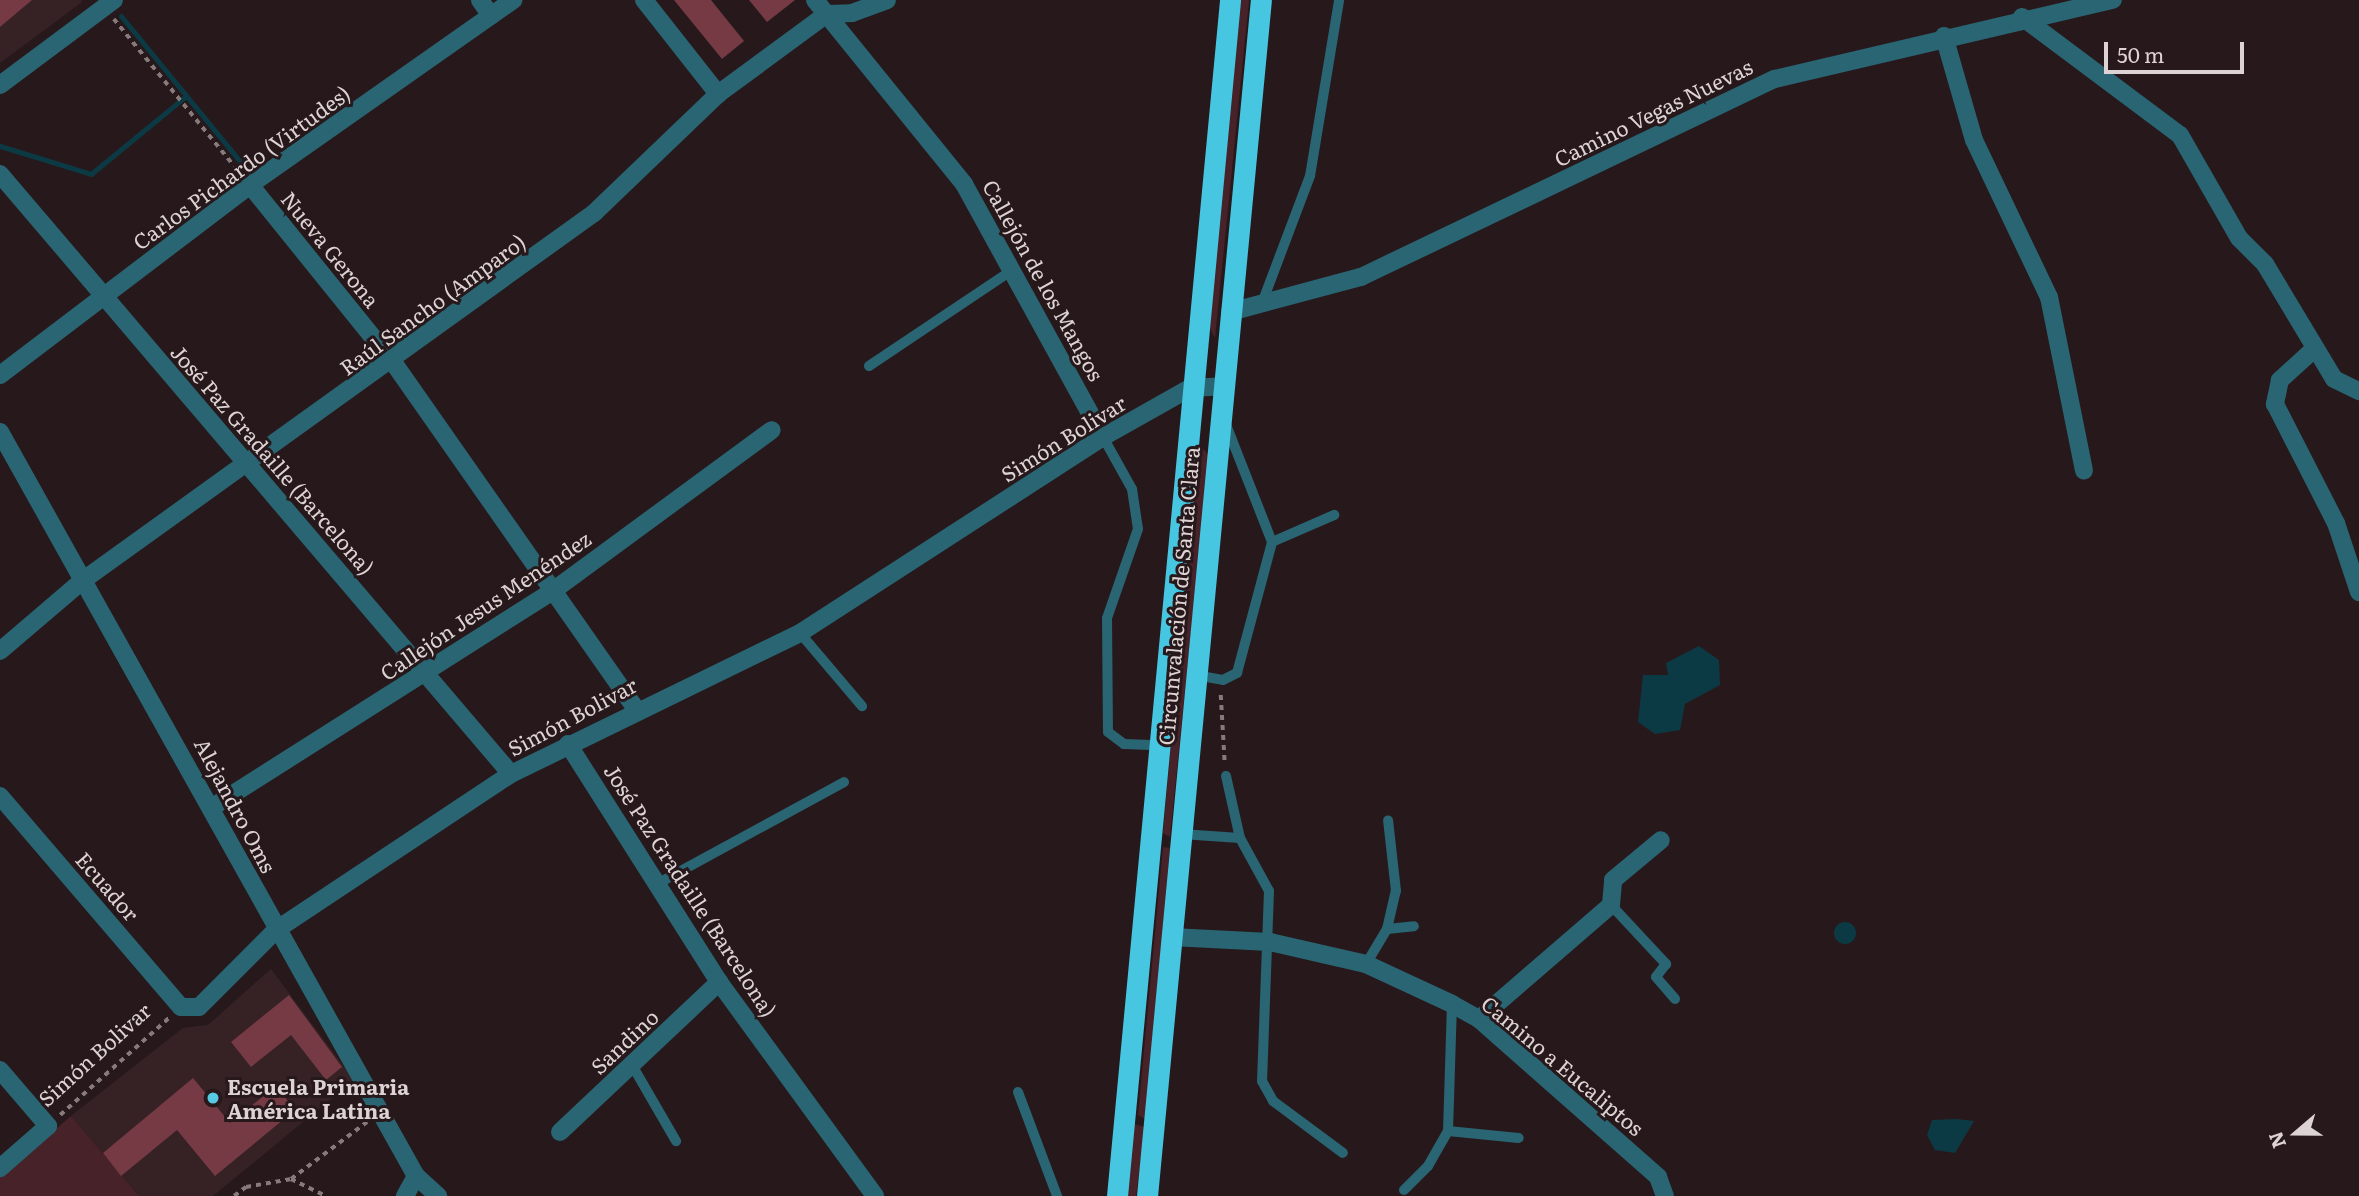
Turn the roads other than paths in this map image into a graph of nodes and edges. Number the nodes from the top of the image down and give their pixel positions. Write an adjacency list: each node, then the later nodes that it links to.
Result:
1 (480, 0): 11 (street)
2 (513, 0): 11 (street, Carlos Pichardo (Virtudes))
3 (644, 0): 15 (street)
4 (887, 0): 10 (street, Raúl Sancho (Amparo))
5 (1230, 0): 27 (highway, Circunvalación de Santa Clara)
6 (1261, 0): 21 (highway, Circunvalación de Santa Clara)
7 (1339, 0): 20 (lane)
8 (2113, 0): 12 (street, Camino Vegas Nuevas)
9 (105, 2): 14 (street)
10 (821, 7): 15 (street, Raúl Sancho (Amparo)); 18 (street, Callejón de los Mangos)
11 (491, 16): 17 (street, Carlos Pichardo (Virtudes))
12 (2022, 17): 13 (street, Camino Vegas Nuevas); 22 (street)
13 (1944, 36): 20 (street, Camino Vegas Nuevas); 34 (street)
14 (0, 85)
15 (718, 94): 23 (street, Raúl Sancho (Amparo))
16 (0, 174): 19 (street, José Paz Gradaille (Barcelona))
17 (250, 185): 19 (street, Carlos Pichardo (Virtudes)); 23 (street, Nueva Gerona)
18 (1014, 269): 24 (lane); 32 (street, Callejón de los Mangos)
19 (102, 299): 25 (street, Carlos Pichardo (Virtudes)); 33 (street, José Paz Gradaille (Barcelona))
20 (1262, 303): 21 (street, Camino Vegas Nuevas)
21 (1230, 312): 26 (highway, Circunvalación de Santa Clara)
22 (2313, 350): 28 (street); 39 (street)
23 (393, 362): 33 (street, Raúl Sancho (Amparo)); 38 (street, Nueva Gerona)
24 (869, 366)
25 (0, 375)
26 (1223, 386): 27 (street, Simón Bolivar); 29 (highway, Circunvalación de Santa Clara)
27 (1190, 388): 32 (street, Simón Bolivar); 47 (highway, Circunvalación de Santa Clara)
28 (2359, 391)
29 (1220, 410): 36 (lane); 43 (highway, Circunvalación de Santa Clara)
30 (772, 430): 38 (street, Callejón Jesus Menéndez)
31 (0, 432): 37 (street, Alejandro Oms)
32 (1103, 437): 40 (street, Simón Bolivar); 47 (lane, Callejón de los Mangos)
33 (251, 464): 37 (street, Raúl Sancho (Amparo)); 42 (street, José Paz Gradaille (Barcelona))
34 (2084, 470)
35 (1334, 515): 36 (lane)
36 (1272, 542): 43 (lane)
37 (82, 581): 41 (street, Raúl Sancho (Amparo)); 52 (street, Alejandro Oms)
38 (554, 590): 42 (street, Callejón Jesus Menéndez); 45 (street, Nueva Gerona)
39 (2359, 592)
40 (800, 633): 44 (lane); 45 (street, Simón Bolivar)
41 (0, 651)
42 (426, 674): 48 (street, José Paz Gradaille (Barcelona)); 52 (street, Callejón Jesus Menéndez)
43 (1195, 675): 54 (highway, Circunvalación de Santa Clara)
44 (862, 706)
45 (635, 708): 46 (street, Simón Bolivar)
46 (568, 744): 48 (street, Simón Bolivar); 57 (street, José Paz Gradaille (Barcelona))
47 (1158, 745): 85 (highway, Circunvalación de Santa Clara)
48 (511, 774): 61 (street, Simón Bolivar)
49 (1226, 776): 55 (lane)
50 (844, 782): 57 (lane)
51 (0, 796): 68 (street, Ecuador)
52 (214, 806): 61 (street, Alejandro Oms)
53 (1388, 820): 60 (lane)
54 (1181, 834): 55 (lane); 62 (highway, Circunvalación de Santa Clara)
55 (1240, 838): 63 (lane)
56 (1661, 840): 58 (street)
57 (657, 884): 65 (street, José Paz Gradaille (Barcelona))
58 (1611, 905): 66 (lane); 69 (street)
59 (1414, 926): 60 (lane)
60 (1387, 929): 64 (lane)
61 (276, 930): 68 (street, Simón Bolivar); 79 (street, Alejandro Oms)
62 (1171, 937): 63 (street, Camino a Eucaliptos); 86 (highway, Circunvalación de Santa Clara)
63 (1270, 942): 64 (street, Camino a Eucaliptos); 77 (lane)
64 (1366, 964): 67 (street, Camino a Eucaliptos)
65 (719, 982): 70 (street, Sandino); 83 (street, José Paz Gradaille (Barcelona))
66 (1675, 999)
67 (1452, 1004): 69 (street, Camino a Eucaliptos); 73 (lane)
68 (181, 1007)
69 (1479, 1019): 87 (street, Camino a Eucaliptos)
70 (632, 1065): 74 (street, Sandino); 76 (lane)
71 (0, 1070): 78 (street, Simón Bolivar)
72 (1018, 1092): 84 (lane)
73 (1448, 1131): 75 (lane); 80 (lane)
74 (560, 1132)
75 (1519, 1138)
76 (676, 1141)
77 (1343, 1153)
78 (0, 1168)
79 (415, 1176): 81 (street); 82 (street, Alejandro Oms)
80 (1404, 1190)
81 (405, 1196)
82 (438, 1196)
83 (875, 1196)
84 (1057, 1196)
85 (1117, 1196)
86 (1147, 1196)
87 (1665, 1196)

